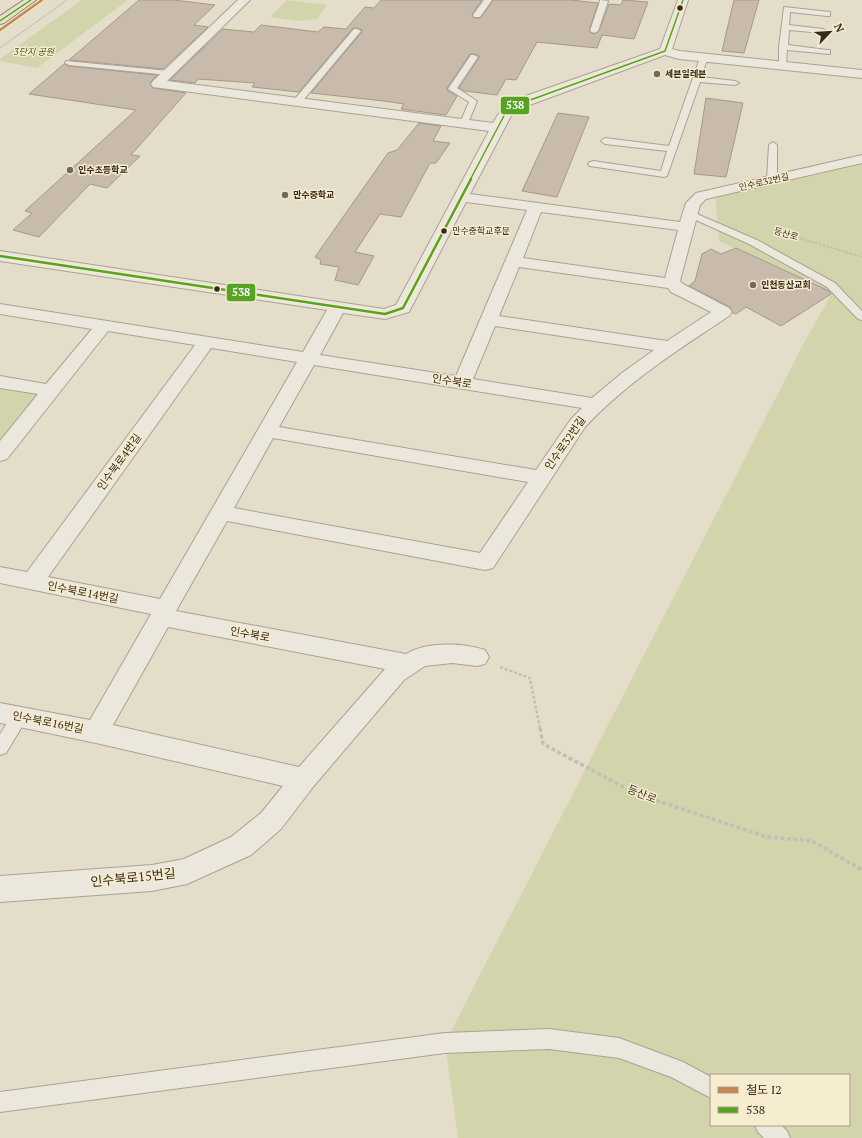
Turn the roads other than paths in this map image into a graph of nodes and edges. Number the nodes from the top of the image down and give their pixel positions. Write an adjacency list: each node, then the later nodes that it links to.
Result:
1 (31, 0): 8 (main road)
2 (244, 0): 20 (street)
3 (488, 0): 7 (lane)
4 (603, 0): 11 (lane)
5 (683, 0): 14 (street)
6 (827, 14): 9 (lane)
7 (477, 15)
8 (0, 21)
9 (786, 27): 12 (lane); 13 (lane)
10 (357, 30): 24 (lane)
11 (594, 31)
12 (822, 31)
13 (784, 47): 15 (lane); 19 (lane)
14 (665, 51): 17 (street); 26 (street)
15 (827, 52)
16 (474, 57): 25 (lane)
17 (704, 58): 19 (street); 22 (lane)
18 (69, 63): 20 (lane)
19 (782, 66): 21 (street)
20 (169, 73): 24 (street)
21 (862, 74)
22 (696, 79): 23 (lane); 29 (lane)
23 (735, 84)
24 (297, 102): 25 (street)
25 (464, 124): 26 (street)
26 (498, 128): 33 (street)
27 (604, 141): 29 (lane)
28 (773, 145): 32 (lane)
29 (673, 148): 31 (lane)
30 (862, 159): 32 (street, 인수로32번길)
31 (593, 164)
32 (772, 180): 35 (street, 인수로32번길)
33 (462, 197): 34 (street); 39 (street)
34 (536, 207): 35 (street); 37 (street)
35 (688, 220): 38 (street, 인수로32번길); 41 (lane)
36 (0, 256): 39 (street)
37 (513, 261): 38 (street, 인수로32번길); 42 (street)
38 (674, 284): 45 (street, 인수로32번길)
39 (337, 308): 46 (street)
40 (0, 309): 43 (street)
41 (862, 317)
42 (488, 320): 45 (street); 48 (street)
43 (104, 325): 44 (street); 49 (street)
44 (206, 342): 46 (street); 56 (street, 인수북로4번길)
45 (670, 347): 50 (street, 인수로32번길)
46 (309, 358): 48 (street, 인수북로); 51 (street)
47 (0, 382): 49 (street)
48 (462, 382): 50 (street, 인수북로)
49 (51, 391): 52 (street)
50 (595, 404): 53 (street, 인수로32번길)
51 (268, 431): 53 (street); 54 (street)
52 (0, 454)
53 (541, 478): 54 (street, 인수로32번길)
54 (221, 513): 57 (street)
55 (0, 575): 56 (street, 인수북로14번길)
56 (32, 582): 57 (street, 인수북로14번길)
57 (164, 613): 59 (street, 인수북로); 61 (street)
58 (477, 657): 59 (street, 인수북로15번길)
59 (410, 664): 63 (street, 인수북로15번길)
60 (10, 715): 61 (street, 인수북로16번길); 62 (lane)
61 (96, 732): 63 (street)
62 (0, 748)
63 (304, 779): 64 (street, 인수북로15번길)
64 (0, 889)
65 (710, 1087): 66 (lane)
66 (0, 1102)
67 (766, 1126): 68 (lane)
68 (780, 1138)

